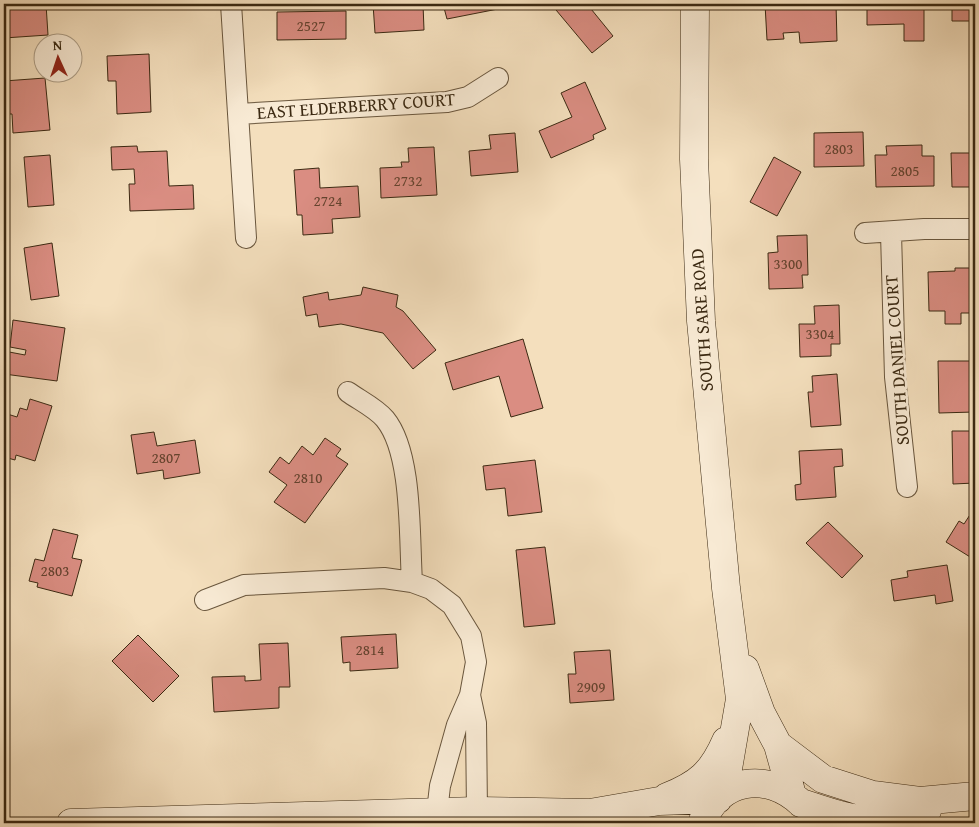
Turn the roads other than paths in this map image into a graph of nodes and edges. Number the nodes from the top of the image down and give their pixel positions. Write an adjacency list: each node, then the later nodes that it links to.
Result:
1 (231, 4): 4 (street)
2 (694, 4): 13 (main road, SOUTH SARE ROAD)
3 (498, 78): 4 (street, EAST ELDERBERRY COURT)
4 (238, 114): 8 (street)
5 (975, 229): 7 (street)
6 (866, 233): 7 (street)
7 (890, 233): 10 (street, SOUTH DANIEL COURT)
8 (246, 238)
9 (348, 392): 11 (street)
10 (907, 487)
11 (412, 582): 12 (street); 14 (street)
12 (205, 600)
13 (734, 635): 15 (main road, SOUTH SARE ROAD); 16 (main road, SOUTH SARE ROAD)
14 (470, 696): 21 (street); 22 (street)
15 (738, 712): 17 (main road, SOUTH SARE ROAD); 19 (main road)
16 (778, 745): 18 (main road); 20 (main road, SOUTH SARE ROAD)
17 (721, 796): 19 (main road); 20 (main road); 26 (main road)
18 (968, 800): 20 (main road); 27 (main road)
19 (659, 801): 23 (main road)
20 (801, 807)
21 (477, 811): 22 (main road); 23 (main road)
22 (437, 812): 24 (main road)
23 (590, 813): 25 (main road)
24 (71, 823)
25 (622, 823)
26 (702, 823)
27 (908, 823)

